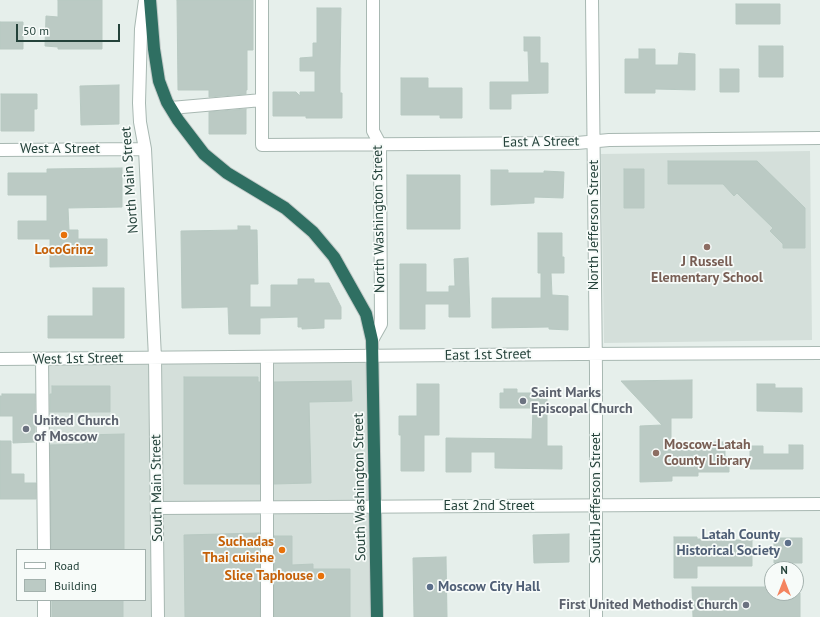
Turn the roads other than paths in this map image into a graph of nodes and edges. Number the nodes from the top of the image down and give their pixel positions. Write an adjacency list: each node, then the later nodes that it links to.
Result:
1 (145, 0): 11 (street, North Main Street)
2 (150, 0): 7 (highway)
3 (262, 0): 6 (street)
4 (373, 0): 10 (street, North Washington Street)
5 (592, 0): 9 (street, North Jefferson Street)
6 (262, 100): 7 (street); 10 (street, East A Street)
7 (171, 108): 13 (highway, South Washington Street)
8 (820, 138): 9 (street, East A Street)
9 (594, 140): 10 (street, East A Street); 15 (street, North Jefferson Street)
10 (380, 144): 13 (street, North Washington Street)
11 (145, 148): 12 (street, West A Street); 18 (street, North Main Street)
12 (0, 150)
13 (372, 340): 17 (highway, South Washington Street)
14 (820, 353): 15 (street, East 1st Street)
15 (596, 354): 17 (street, East 1st Street); 22 (street, South Jefferson Street)
16 (267, 357): 17 (street, East 1st Street); 18 (street, East 1st Street); 25 (street)
17 (373, 357): 23 (highway, South Washington Street)
18 (155, 358): 20 (street, West 1st Street); 24 (street, South Main Street)
19 (0, 359): 20 (street, West 1st Street)
20 (42, 359): 26 (street)
21 (820, 504): 22 (street, East 2nd Street)
22 (596, 506): 23 (street, East 2nd Street); 32 (street, South Jefferson Street)
23 (376, 507): 25 (street, East 2nd Street); 31 (highway, South Washington Street)
24 (157, 508): 25 (street, East 2nd Street); 29 (street, South Main Street)
25 (267, 508): 30 (street)
26 (44, 549)
27 (44, 601): 28 (street)
28 (44, 617)
29 (158, 617)
30 (267, 617)
31 (377, 617)
32 (596, 617)

